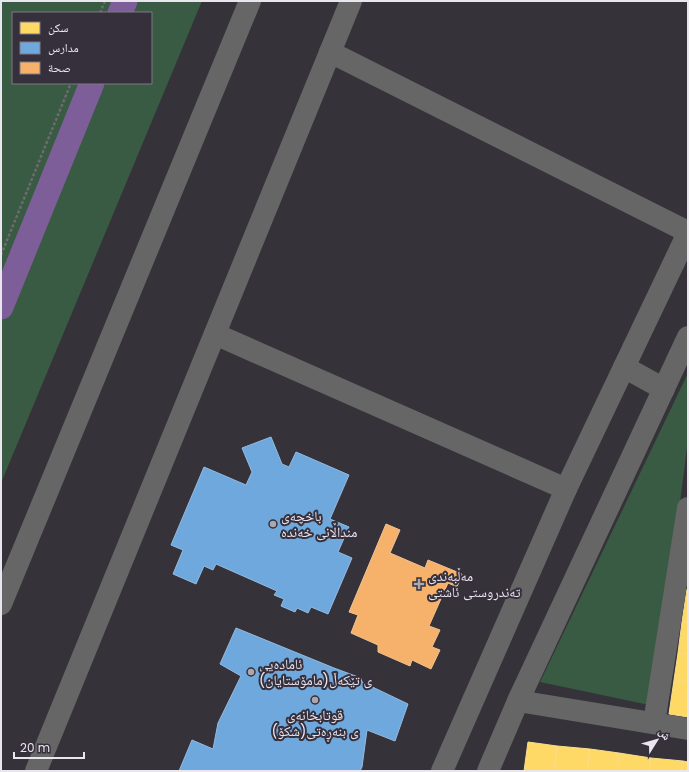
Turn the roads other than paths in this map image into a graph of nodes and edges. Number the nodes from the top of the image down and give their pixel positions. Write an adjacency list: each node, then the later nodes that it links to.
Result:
1 (250, 1): 11 (street)
2 (351, 1): 3 (street)
3 (330, 52): 4 (street); 5 (street)
4 (688, 233): 7 (street)
5 (215, 334): 9 (street); 15 (street)
6 (688, 337): 8 (street)
7 (624, 367): 8 (street); 9 (street)
8 (664, 389): 12 (street)
9 (566, 489): 16 (street)
10 (688, 508): 13 (street)
11 (1, 604)
12 (518, 701): 13 (street); 17 (street)
13 (654, 723): 14 (street)
14 (688, 729)
15 (36, 771)
16 (442, 771)
17 (488, 771)

